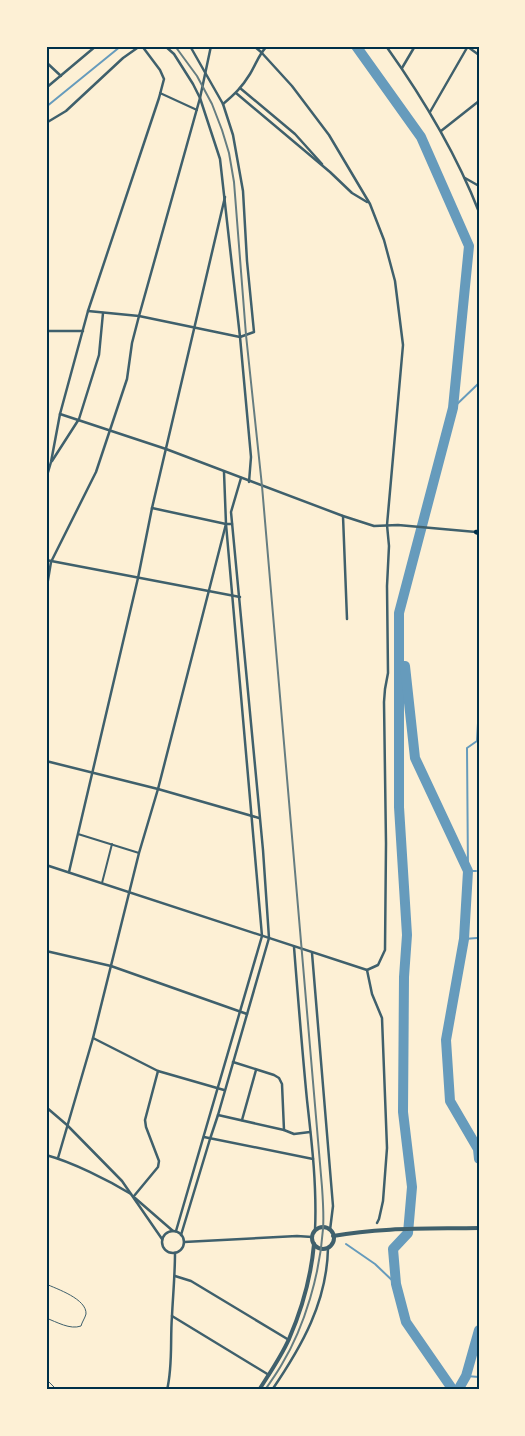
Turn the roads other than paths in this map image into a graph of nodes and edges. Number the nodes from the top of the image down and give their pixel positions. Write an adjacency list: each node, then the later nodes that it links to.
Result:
1 (96, 46): 16 (street)
2 (141, 46): 19 (street); 28 (street)
3 (165, 46): 21 (street)
4 (211, 46): 15 (street)
5 (254, 46): 11 (street)
6 (267, 46): 11 (street)
7 (386, 46): 14 (street)
8 (415, 46): 14 (street)
9 (192, 47): 15 (street)
10 (468, 47): 12 (street); 27 (street)
11 (261, 52): 18 (street); 35 (street)
12 (479, 55)
13 (46, 62): 16 (street)
14 (402, 68): 27 (street)
15 (206, 73): 21 (street); 23 (street)
16 (61, 76): 17 (street)
17 (46, 88)
18 (240, 88): 20 (street); 30 (street)
19 (160, 93): 26 (street); 38 (street)
20 (236, 93): 23 (street); 30 (street)
21 (200, 98): 26 (street); 33 (street)
22 (479, 101): 24 (street)
23 (223, 104): 44 (street)
24 (475, 104): 25 (street); 29 (street)
25 (479, 106)
26 (197, 110): 40 (street)
27 (430, 112): 29 (street)
28 (46, 123)
29 (441, 131): 31 (street)
30 (330, 172): 35 (street)
31 (463, 177): 32 (street); 36 (street)
32 (479, 186)
33 (225, 197): 41 (street); 44 (street)
34 (479, 201): 36 (street)
35 (370, 204): 60 (street)
36 (476, 204): 37 (street)
37 (479, 212)
38 (88, 311): 39 (street); 43 (street)
39 (104, 313): 40 (street); 46 (street)
40 (138, 316): 41 (street); 47 (street)
41 (194, 328): 44 (street); 48 (street)
42 (46, 331): 43 (street)
43 (83, 331): 45 (street)
44 (240, 337): 55 (street)
45 (60, 414): 46 (street); 50 (street)
46 (79, 419): 47 (street); 51 (street)
47 (110, 430): 48 (street); 63 (street)
48 (166, 450): 52 (street); 56 (street)
49 (46, 451): 50 (street)
50 (52, 453): 51 (street)
51 (52, 462): 54 (street)
52 (224, 472): 53 (street); 58 (street)
53 (241, 478): 55 (street); 59 (street)
54 (46, 479)
55 (250, 482): 57 (street)
56 (152, 508): 58 (street); 64 (street)
57 (343, 516): 60 (street); 69 (street)
58 (226, 524): 59 (street); 66 (street); 67 (street)
59 (232, 524): 68 (street)
60 (387, 525): 61 (street); 88 (street)
61 (478, 532)
62 (46, 560): 63 (street)
63 (52, 562): 64 (street); 65 (street)
64 (138, 578): 66 (street); 71 (street)
65 (46, 592)
66 (209, 592): 67 (street); 72 (street)
67 (233, 596): 68 (street); 73 (street)
68 (240, 597): 74 (street)
69 (347, 619)
70 (46, 761): 71 (street)
71 (93, 773): 72 (street); 75 (street)
72 (158, 789): 73 (street); 77 (street)
73 (252, 816): 74 (street); 82 (street)
74 (259, 818): 83 (street)
75 (78, 834): 76 (street); 79 (street)
76 (112, 844): 77 (street); 80 (street)
77 (139, 853): 81 (street)
78 (46, 865): 79 (street)
79 (69, 872): 80 (street)
80 (102, 883): 81 (street)
81 (130, 893): 82 (street); 87 (street)
82 (262, 936): 83 (street); 89 (street)
83 (269, 938): 84 (street); 90 (street)
84 (294, 947): 86 (street); 102 (street)
85 (46, 951): 87 (street)
86 (312, 953): 88 (street); 111 (street)
87 (111, 966): 89 (street); 91 (street)
88 (366, 970): 109 (street)
89 (241, 1012): 90 (street); 95 (street)
90 (247, 1014): 92 (street)
91 (93, 1038): 94 (street); 100 (street)
92 (233, 1062): 93 (street); 96 (street)
93 (256, 1070): 99 (street); 101 (street)
94 (158, 1071): 95 (street); 108 (street)
95 (218, 1088): 96 (street); 103 (street)
96 (224, 1090): 98 (street)
97 (46, 1108): 100 (street)
98 (218, 1115): 99 (street); 104 (street)
99 (242, 1120): 101 (street)
100 (67, 1125): 106 (street); 108 (street)
101 (284, 1130): 102 (street)
102 (310, 1132): 107 (street)
103 (204, 1137): 104 (street); 112 (street)
104 (210, 1139): 107 (street); 114 (street)
105 (46, 1155): 106 (street)
106 (58, 1158): 108 (street)
107 (313, 1159): 113 (street)
108 (133, 1196): 112 (street); 117 (street)
109 (376, 1223)
110 (479, 1228): 115 (street)
111 (330, 1230): 113 (street); 115 (street)
112 (175, 1231): 114 (street); 117 (street)
113 (315, 1231): 116 (street)
114 (181, 1235): 118 (street)
115 (333, 1236): 120 (street)
116 (312, 1237): 118 (street); 119 (street)
117 (162, 1239): 121 (street)
118 (184, 1242): 121 (street)
119 (314, 1244): 120 (street); 126 (street)
120 (328, 1248): 132 (street)
121 (175, 1253): 122 (street)
122 (175, 1276): 124 (street); 126 (street)
123 (46, 1284): 125 (lane)
124 (172, 1316): 127 (street); 130 (street)
125 (46, 1318)
126 (288, 1340): 127 (street)
127 (269, 1375): 131 (street)
128 (46, 1379): 129 (lane)
129 (57, 1390)
130 (167, 1390)
131 (259, 1390)
132 (272, 1390)

